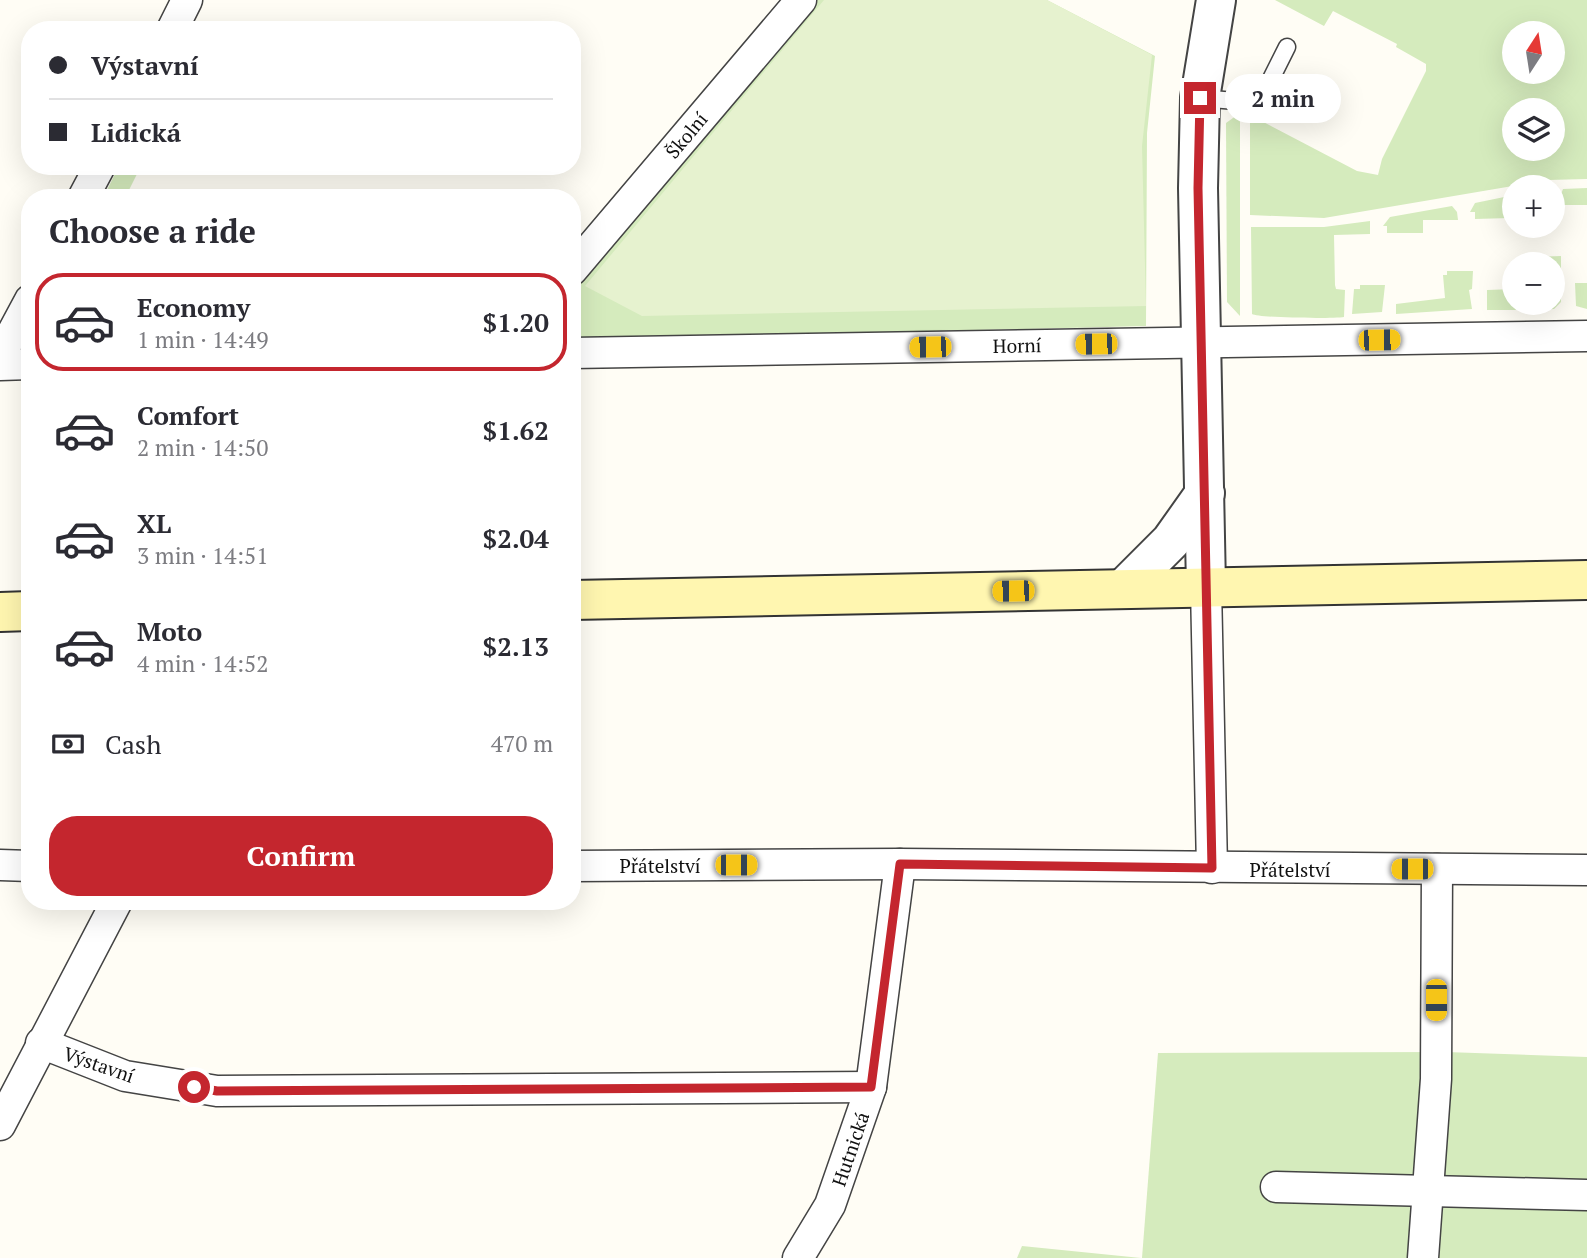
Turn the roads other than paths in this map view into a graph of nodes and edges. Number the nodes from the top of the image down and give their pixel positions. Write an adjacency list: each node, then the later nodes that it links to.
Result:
1 (187, 0): 4 (street)
2 (801, 0): 7 (street, Školní)
3 (1216, 0): 6 (street)
4 (176, 21)
5 (1287, 47): 6 (lane)
6 (1200, 98): 10 (street)
7 (581, 259)
8 (21, 317): 12 (street)
9 (1587, 336): 10 (street, Horní)
10 (1202, 342): 11 (street, Horní); 15 (street)
11 (581, 353)
12 (0, 356)
13 (21, 364): 14 (street)
14 (0, 365)
15 (1205, 493): 17 (street); 18 (street)
16 (1587, 580): 17 (main road)
17 (1206, 587): 18 (main road); 26 (street)
18 (1123, 589): 19 (main road)
19 (581, 600)
20 (21, 611): 21 (main road)
21 (0, 612)
22 (900, 864): 25 (street, Přátelství); 26 (street, Přátelství); 31 (street, Hutnická)
23 (0, 865): 24 (street)
24 (21, 866)
25 (581, 866)
26 (1212, 868): 27 (street, Přátelství)
27 (1437, 869): 28 (street, Přátelství); 34 (street)
28 (1587, 870)
29 (112, 910): 30 (street, Výstavní)
30 (41, 1043): 31 (street, Výstavní); 32 (street, Výstavní)
31 (871, 1087): 36 (street, Hutnická)
32 (0, 1125)
33 (1276, 1187): 34 (street)
34 (1428, 1191): 35 (street); 37 (street)
35 (1587, 1195)
36 (798, 1258)
37 (1423, 1258)

